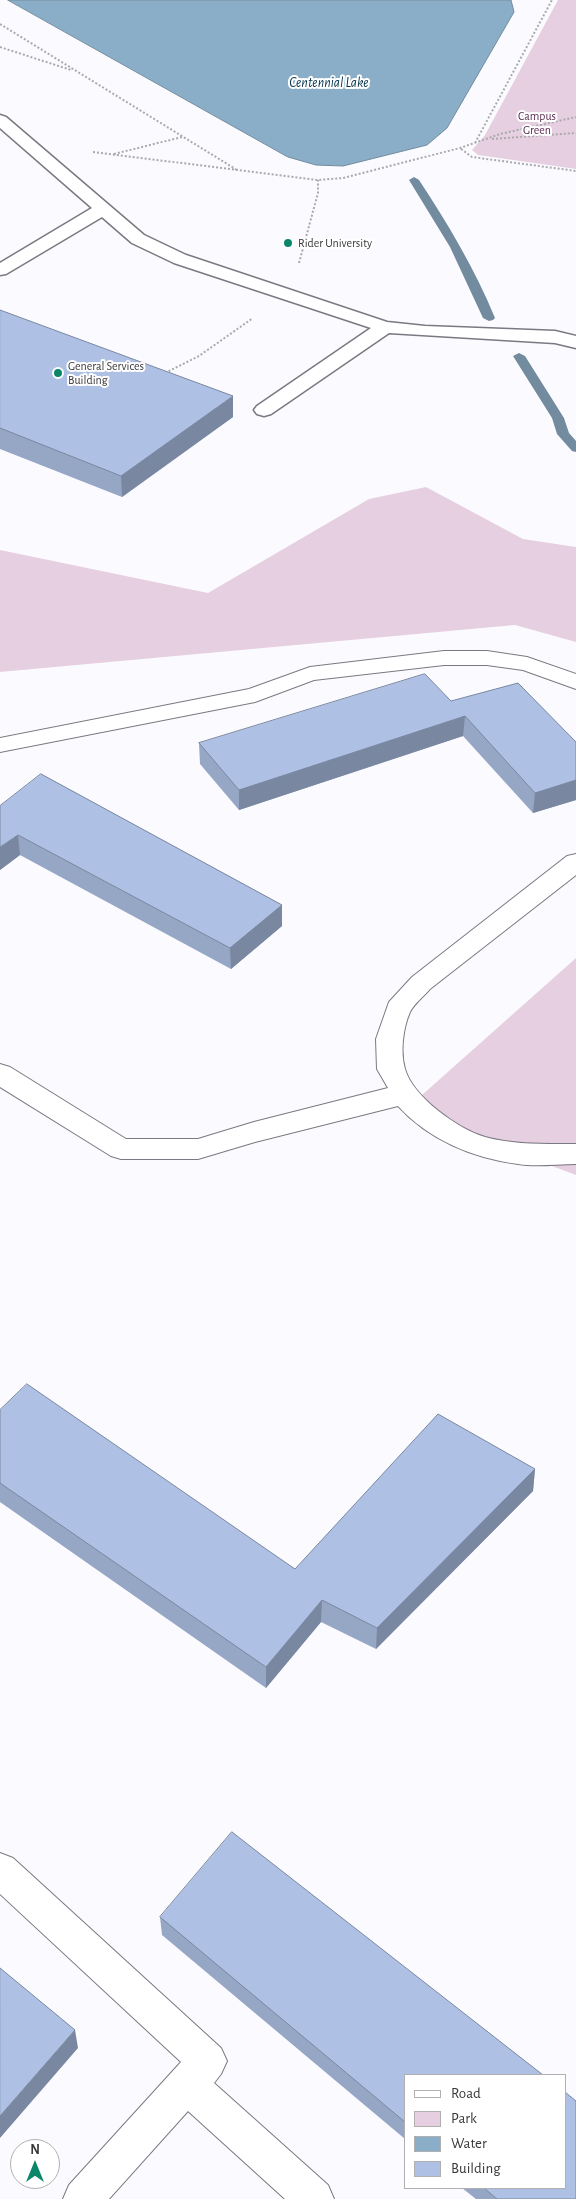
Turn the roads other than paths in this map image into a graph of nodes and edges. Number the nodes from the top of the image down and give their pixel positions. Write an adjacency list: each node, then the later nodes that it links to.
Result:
1 (0, 120): 2 (lane)
2 (103, 209): 3 (lane); 4 (lane)
3 (0, 270)
4 (385, 327): 5 (lane); 6 (lane)
5 (576, 342)
6 (264, 410)
7 (576, 682): 8 (street)
8 (0, 746)
9 (576, 862): 11 (street)
10 (0, 1074): 11 (street)
11 (405, 1094): 12 (street)
12 (576, 1154)
13 (0, 1870): 14 (street)
14 (187, 2084): 15 (street); 16 (street)
15 (83, 2199)
16 (314, 2199)

